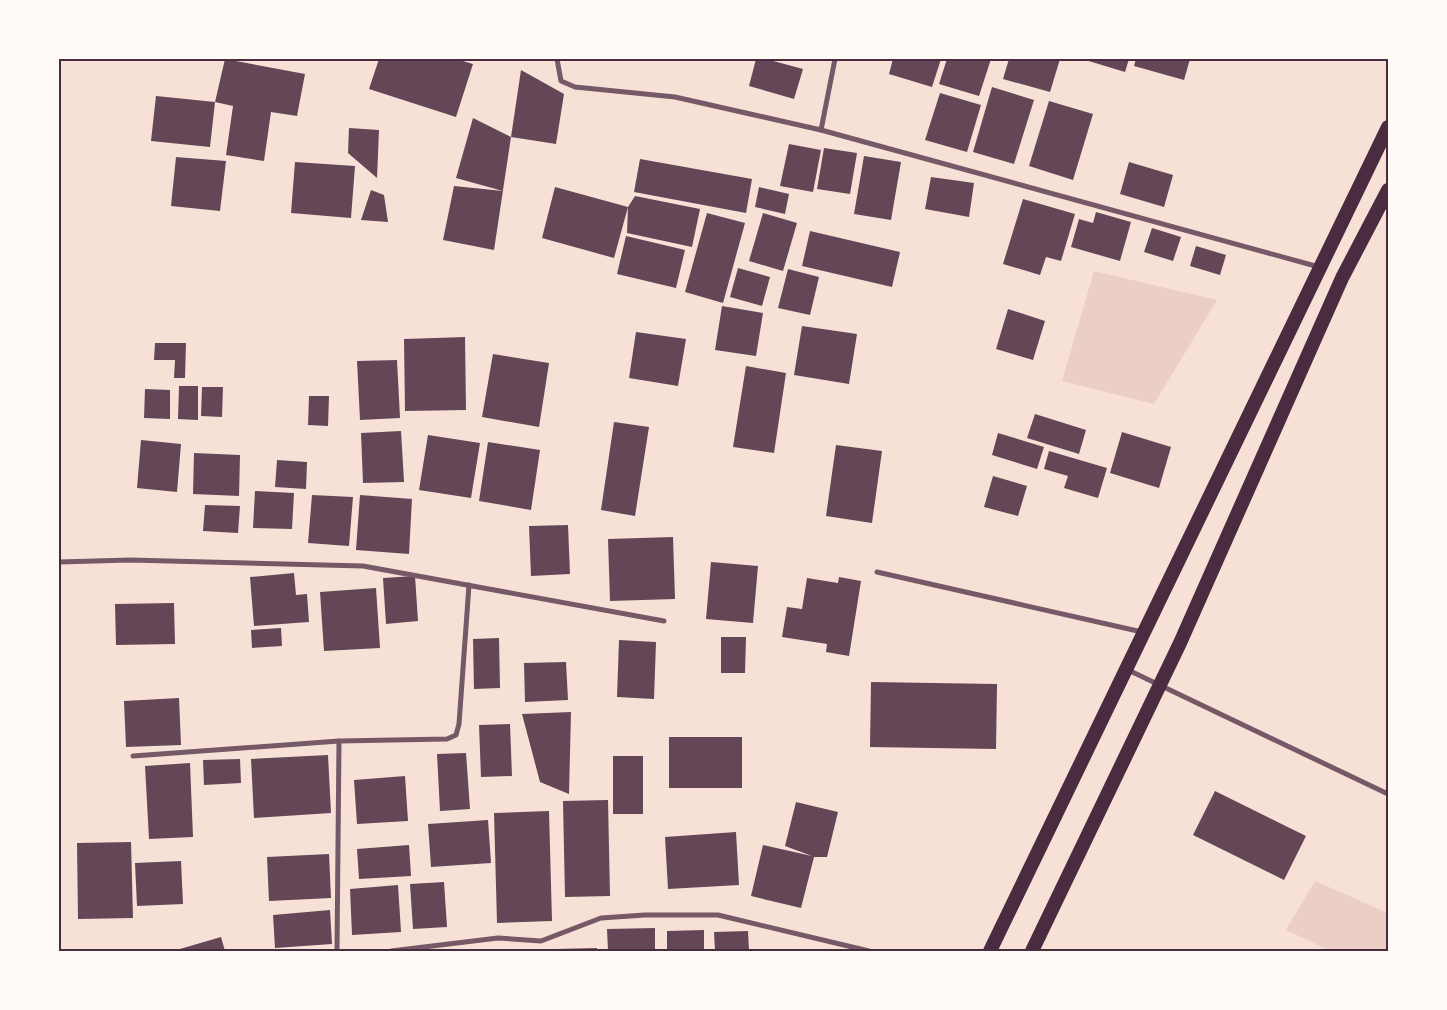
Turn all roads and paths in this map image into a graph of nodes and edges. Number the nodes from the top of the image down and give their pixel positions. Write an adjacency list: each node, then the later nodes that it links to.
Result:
1 (557, 59): 4 (street)
2 (834, 59): 4 (street)
3 (1388, 127): 6 (highway)
4 (821, 130): 6 (street)
5 (1388, 190): 13 (highway)
6 (1320, 267): 11 (highway)
7 (59, 562): 9 (street)
8 (877, 572): 11 (street)
9 (469, 585): 10 (street); 14 (street)
10 (664, 621)
11 (1143, 632): 12 (highway)
12 (1126, 668): 13 (street); 20 (highway)
13 (1160, 685): 16 (street); 21 (highway)
14 (339, 741): 15 (street); 17 (street)
15 (133, 756)
16 (1388, 794)
17 (337, 951)
18 (391, 951): 19 (street)
19 (869, 951)
20 (990, 951)
21 (1032, 951)

